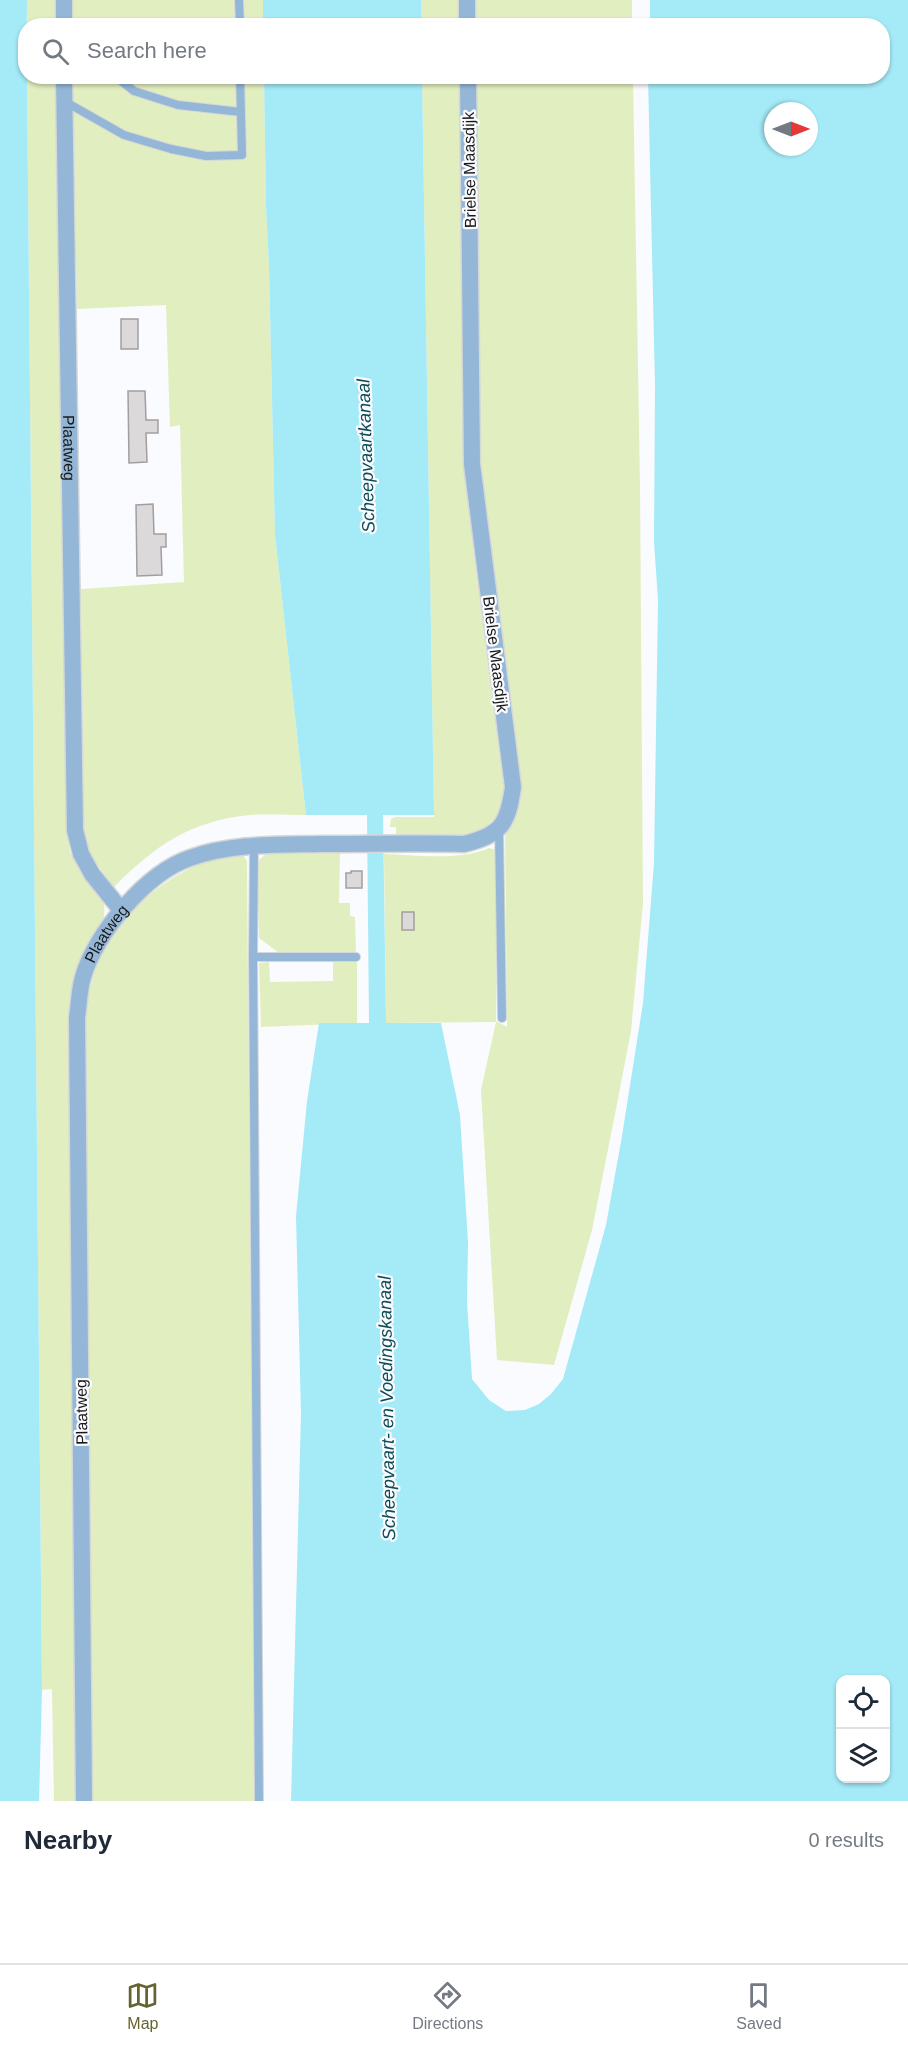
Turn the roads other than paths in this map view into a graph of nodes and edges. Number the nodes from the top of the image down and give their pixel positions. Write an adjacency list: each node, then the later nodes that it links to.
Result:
1 (64, 0): 4 (street)
2 (239, 0): 5 (lane)
3 (467, 0): 6 (street)
4 (64, 18)
5 (240, 18)
6 (467, 18)
7 (64, 84): 11 (street, Plaatweg)
8 (125, 84): 12 (lane)
9 (240, 84): 12 (lane)
10 (468, 84): 13 (street, Brielse Maasdijk)
11 (63, 101): 12 (lane); 15 (street, Plaatweg)
12 (240, 112)
13 (499, 829): 14 (street); 18 (lane)
14 (254, 845): 15 (street); 16 (lane)
15 (122, 910): 19 (street, Plaatweg)
16 (253, 957): 17 (lane); 20 (lane)
17 (356, 957)
18 (502, 1018)
19 (84, 1801)
20 (259, 1801)

